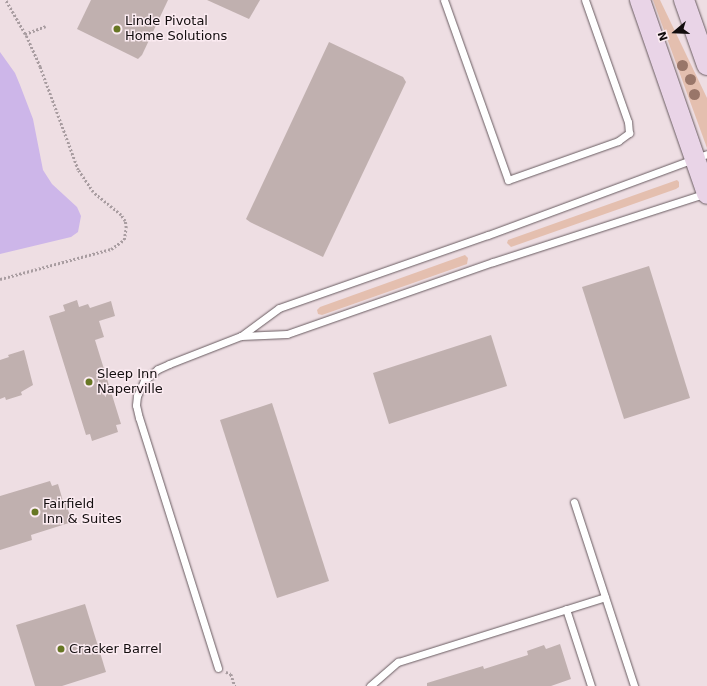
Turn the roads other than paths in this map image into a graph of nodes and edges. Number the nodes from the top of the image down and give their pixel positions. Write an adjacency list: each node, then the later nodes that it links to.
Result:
1 (444, 0): 2 (lane)
2 (585, 0)
3 (640, 0): 6 (street)
4 (684, 0): 5 (street)
5 (707, 65)
6 (701, 156): 7 (street); 8 (lane)
7 (707, 193): 8 (lane)
8 (241, 336): 12 (lane)
9 (574, 502): 10 (lane)
10 (605, 597): 11 (lane); 15 (lane)
11 (566, 609): 13 (lane); 14 (lane)
12 (218, 668)
13 (370, 686)
14 (591, 686)
15 (634, 686)

